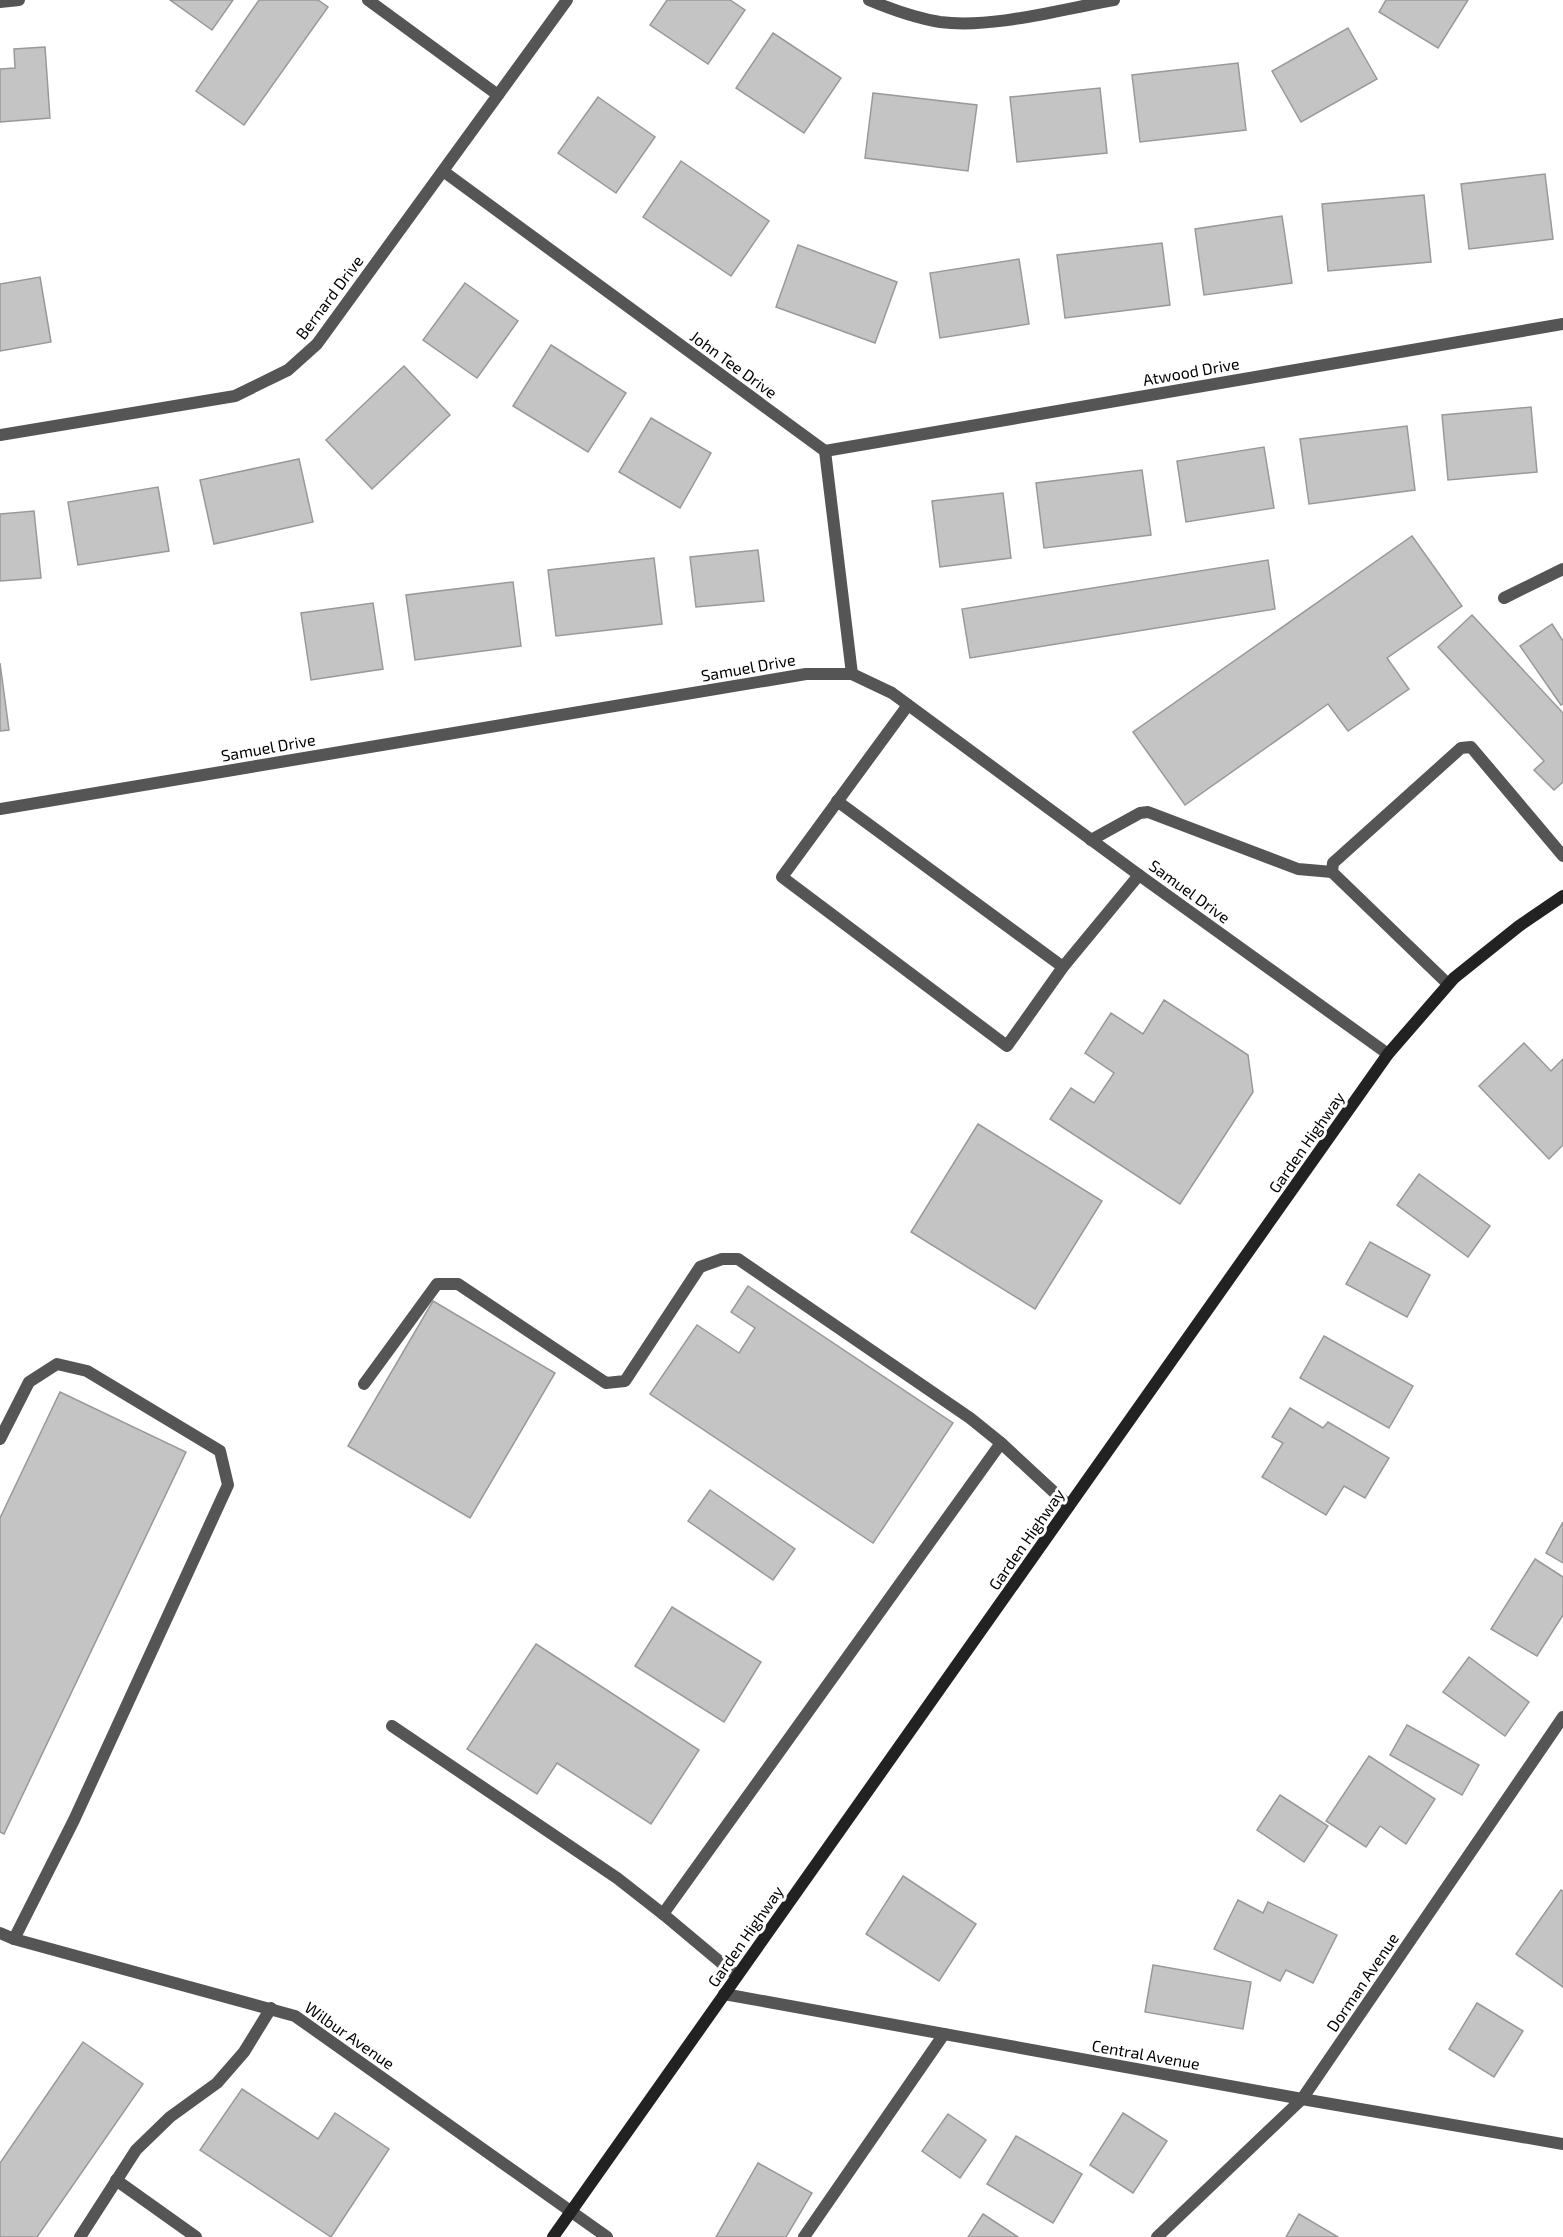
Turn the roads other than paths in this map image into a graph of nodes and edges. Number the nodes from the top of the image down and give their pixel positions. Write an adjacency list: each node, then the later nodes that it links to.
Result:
1 (19, 0): 6 (street)
2 (368, 0): 7 (street)
3 (567, 0): 7 (street, Bernard Drive)
4 (869, 0): 5 (street)
5 (1114, 0)
6 (0, 2)
7 (498, 95): 8 (street, Bernard Drive)
8 (442, 171): 10 (street, Bernard Drive); 11 (street, John Tee Drive)
9 (1563, 324): 11 (street, Atwood Drive)
10 (0, 435)
11 (825, 451): 14 (street)
12 (1563, 569): 13 (street)
13 (1504, 598)
14 (852, 674): 15 (street, Samuel Drive); 17 (street, Samuel Drive)
15 (908, 705): 16 (street); 18 (street, Samuel Drive)
16 (837, 801): 23 (street); 23 (street)
17 (0, 809)
18 (1091, 840): 20 (street); 21 (street, Samuel Drive)
19 (1563, 856): 20 (street)
20 (1332, 872): 24 (street)
21 (1139, 875): 23 (street); 25 (street, Samuel Drive)
22 (1563, 896): 24 (main road, Garden Highway)
23 (1063, 967)
24 (1448, 984): 25 (main road, Garden Highway)
25 (1388, 1054): 29 (main road, Garden Highway)
26 (364, 1384): 28 (street)
27 (0, 1439): 34 (street)
28 (1001, 1443): 29 (street); 32 (street)
29 (1069, 1506): 35 (main road, Garden Highway)
30 (1563, 1718): 39 (street, Dorman Avenue)
31 (392, 1726): 32 (street)
32 (663, 1914): 35 (street)
33 (0, 1933): 34 (street, Wilbur Avenue)
34 (14, 1939): 37 (street, Wilbur Avenue)
35 (738, 1976): 36 (main road, Garden Highway)
36 (724, 1994): 38 (street, Central Avenue); 42 (main road, Garden Highway)
37 (270, 2008): 41 (street); 42 (street, Wilbur Avenue)
38 (944, 2034): 39 (street, Central Avenue); 47 (street)
39 (1302, 2099): 40 (street, Central Avenue); 48 (street, Dorman Avenue)
40 (1563, 2144)
41 (116, 2180): 43 (street); 44 (street)
42 (571, 2212): 45 (main road, Garden Highway); 46 (street, Wilbur Avenue)
43 (80, 2237)
44 (196, 2237)
45 (553, 2237)
46 (607, 2237)
47 (804, 2237)
48 (1156, 2237)

